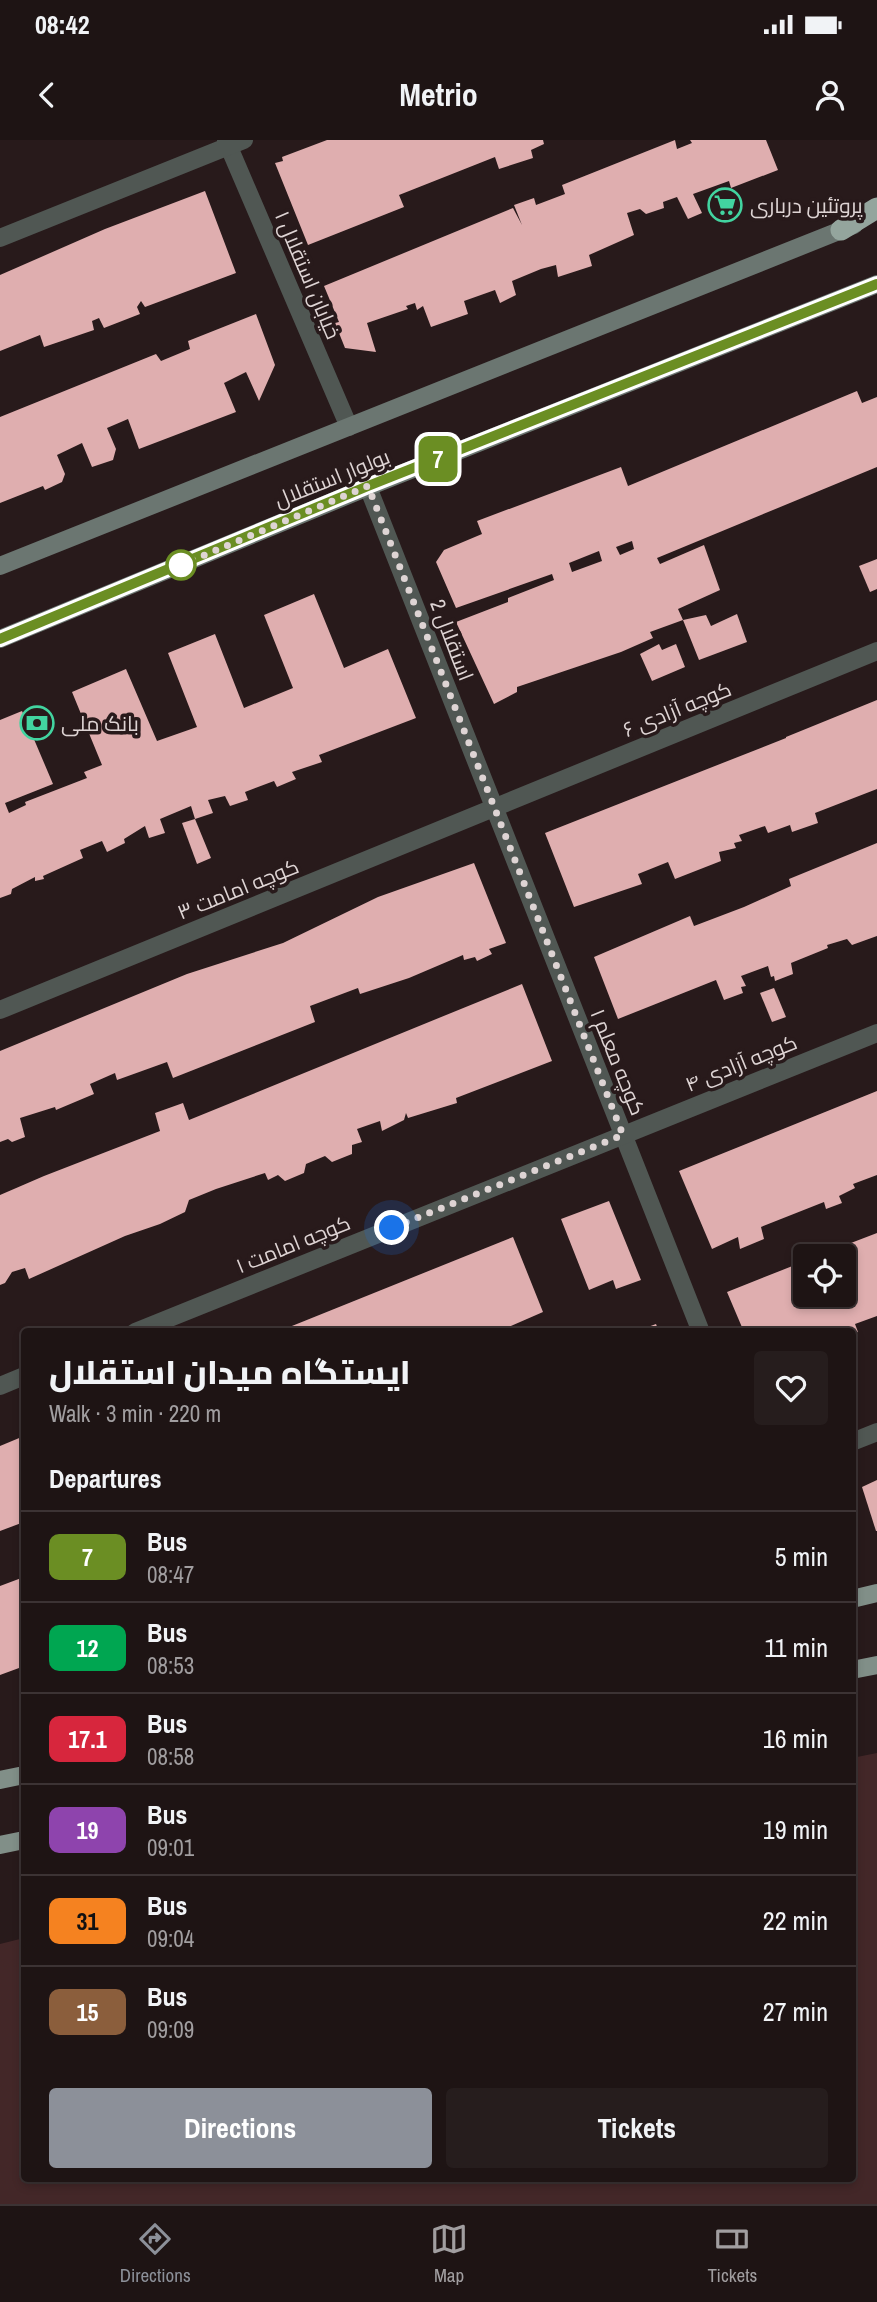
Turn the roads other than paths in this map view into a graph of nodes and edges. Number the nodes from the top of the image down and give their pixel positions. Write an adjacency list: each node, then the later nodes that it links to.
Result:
1 (233, 142): 5 (street); 7 (street, خیابان استقلال ۱)
2 (877, 208): 4 (highway)
3 (877, 216): 4 (main road, بولوار استقلال)
4 (841, 230): 7 (main road, بولوار استقلال)
5 (0, 238)
6 (877, 284): 8 (main road, بولوار استقلال)
7 (349, 427): 9 (main road, بولوار استقلال)
8 (368, 486): 10 (main road, بولوار استقلال); 12 (street, استقلال 2)
9 (0, 566)
10 (0, 639)
11 (877, 651): 12 (street, کوچه آزادی ۶)
12 (494, 810): 13 (street, کوچه امامت ۳); 15 (street, کوچه معلم ۱)
13 (0, 1010)
14 (877, 1033): 15 (street, کوچه آزادی ۴)
15 (623, 1135): 16 (street, کوچه امامت ۱); 17 (street, کوچه معلم ۱)
16 (145, 1328)
17 (699, 1328)
18 (21, 1378): 19 (street)
19 (0, 1386)
20 (877, 1432): 21 (street)
21 (856, 1440)
22 (877, 1593): 23 (main road)
23 (856, 1597)
24 (877, 1665): 25 (main road)
25 (856, 1669)
26 (21, 1776): 27 (main road)
27 (0, 1780)
28 (21, 1841): 29 (main road)
29 (0, 1845)

